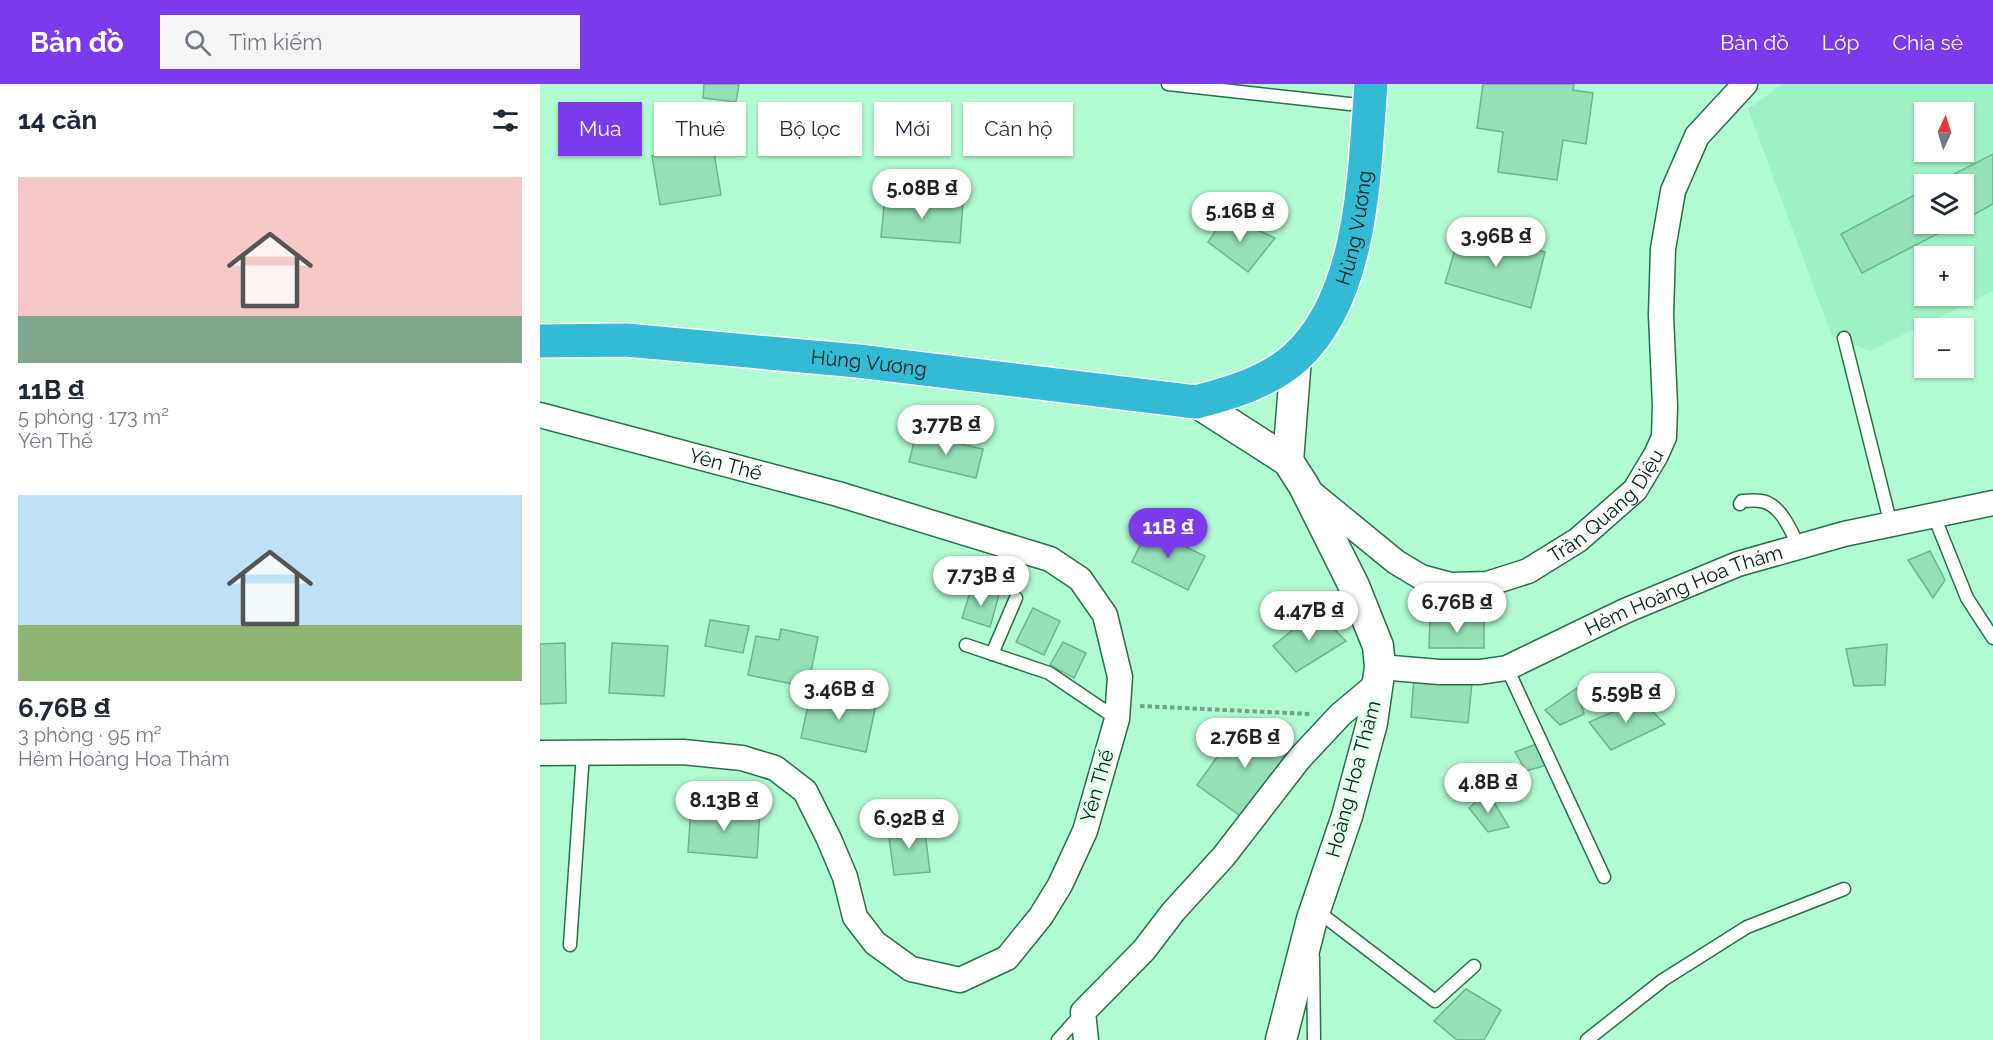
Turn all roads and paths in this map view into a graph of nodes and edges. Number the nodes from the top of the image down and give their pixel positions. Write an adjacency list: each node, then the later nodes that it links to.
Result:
1 (1168, 84): 3 (lane)
2 (1745, 84): 10 (street, Trần Quang Diệu)
3 (1370, 95): 6 (highway, Hùng Vương)
4 (1844, 338): 14 (lane)
5 (540, 341): 7 (highway, Hùng Vương)
6 (1296, 358): 7 (highway, Hùng Vương); 9 (street)
7 (1197, 402): 9 (street)
8 (540, 415): 22 (street, Yên Thế)
9 (1288, 461): 10 (street, Hoàng Hoa Thám)
10 (1304, 486): 21 (street, Hoàng Hoa Thám)
11 (1993, 503): 13 (street, Hẻm Hoàng Hoa Thám)
12 (1740, 504): 15 (lane)
13 (1934, 516): 14 (street, Hẻm Hoàng Hoa Thám); 17 (lane)
14 (1891, 525): 15 (street, Hẻm Hoàng Hoa Thám)
15 (1799, 547): 20 (street, Hẻm Hoàng Hoa Thám)
16 (1016, 598): 19 (lane)
17 (1993, 638)
18 (966, 645): 19 (lane)
19 (992, 654): 22 (lane)
20 (1507, 668): 21 (street, Hẻm Hoàng Hoa Thám); 26 (lane)
21 (1379, 675): 23 (street); 28 (street, Hoàng Hoa Thám)
22 (1118, 712): 23 (path); 25 (street, Yên Thế)
23 (1340, 715): 31 (street)
24 (540, 753): 25 (street, Yên Thế)
25 (583, 753): 29 (lane)
26 (1604, 877)
27 (1844, 889): 36 (lane)
28 (1314, 914): 30 (lane); 34 (street, Hoàng Hoa Thám); 35 (lane)
29 (570, 945)
30 (1474, 966)
31 (1083, 1012): 32 (lane); 33 (street)
32 (1058, 1040)
33 (1086, 1040)
34 (1281, 1040)
35 (1314, 1040)
36 (1587, 1040)

